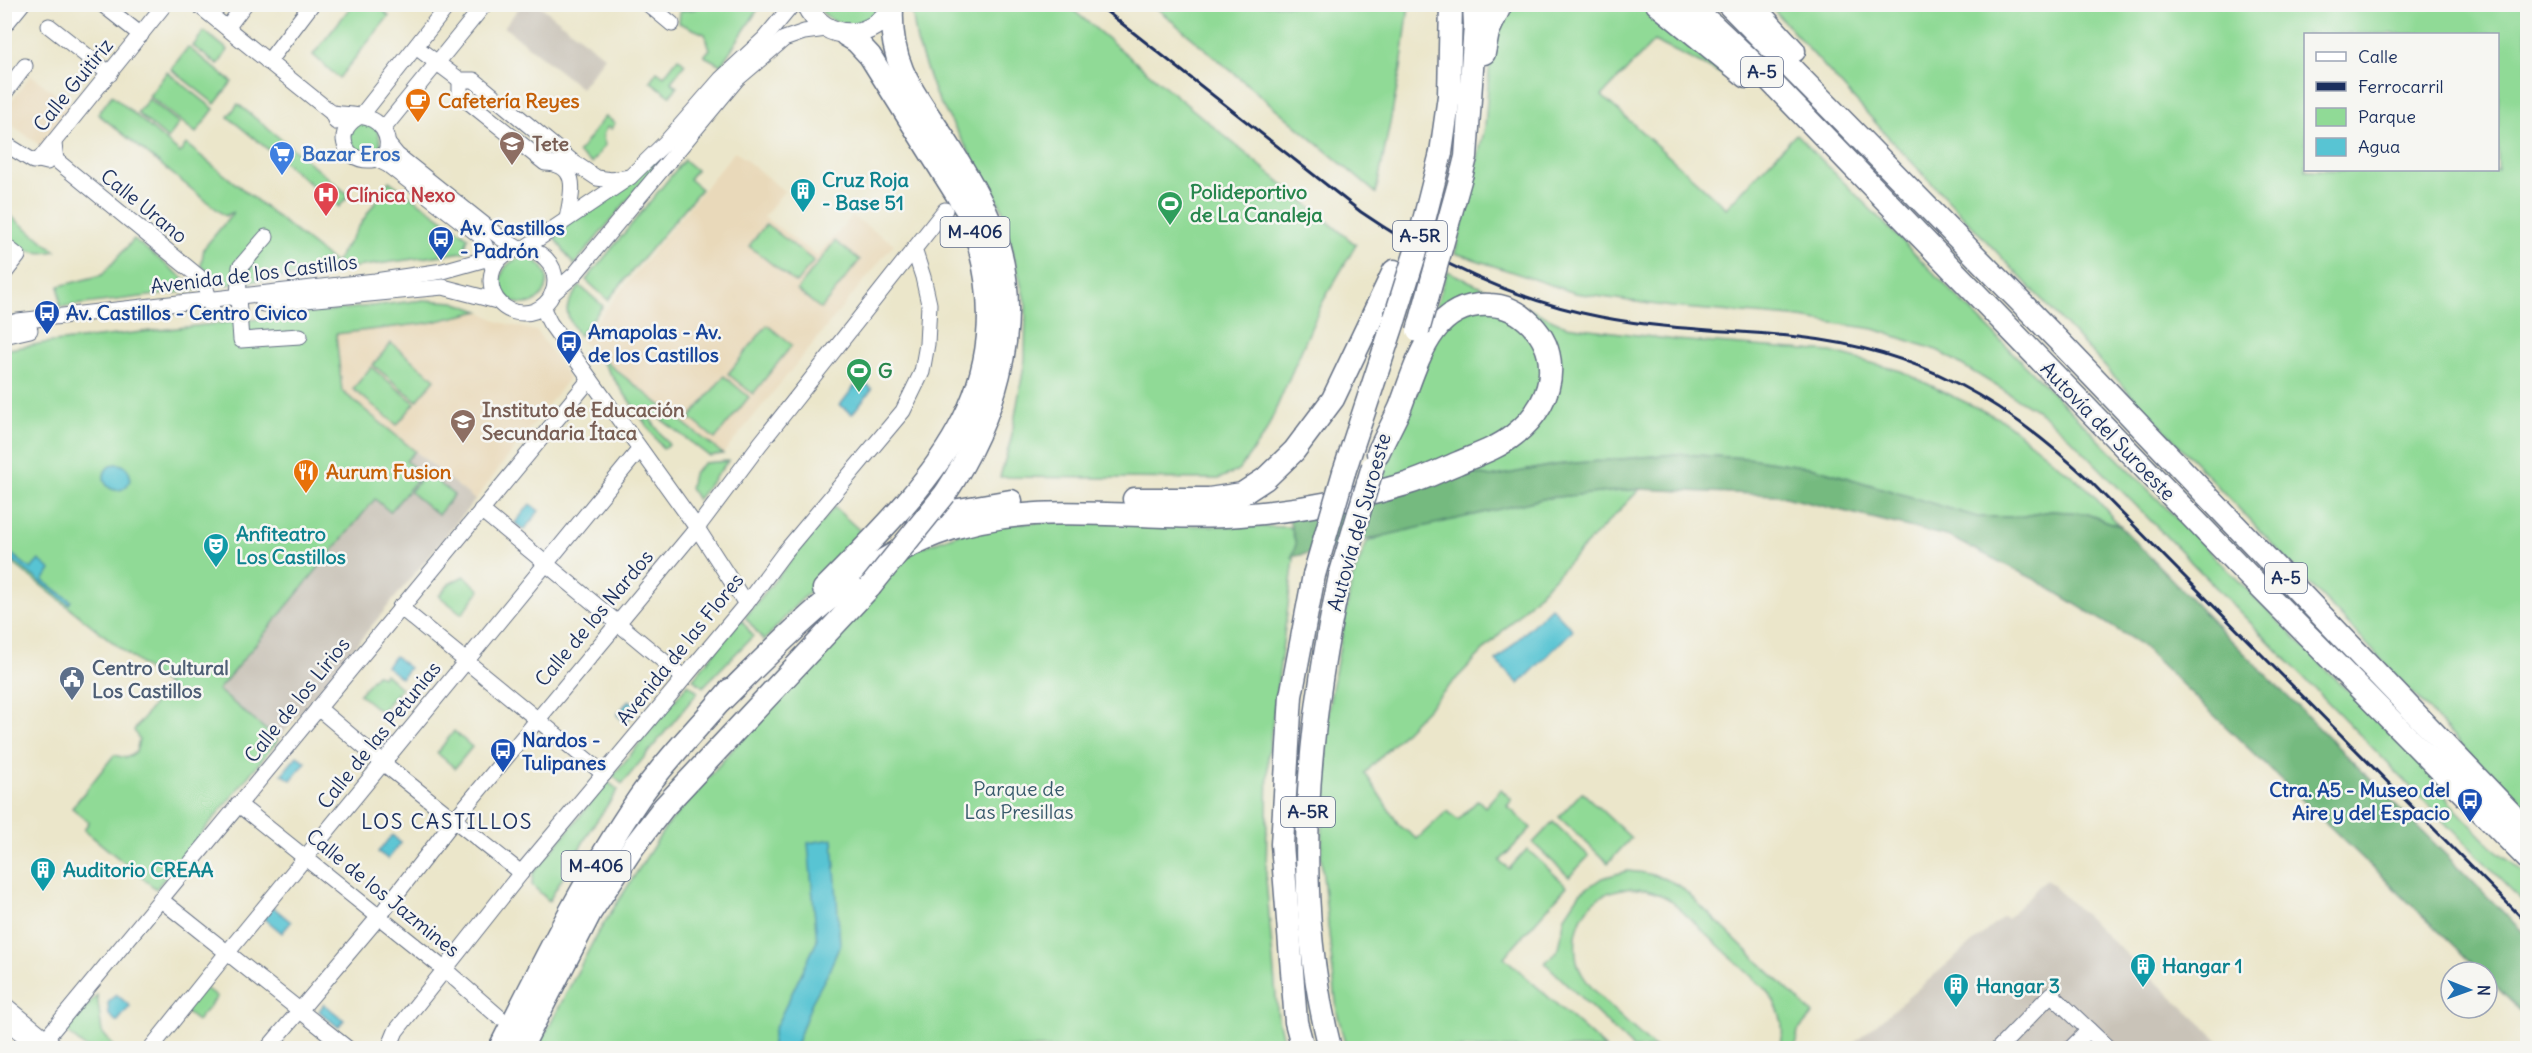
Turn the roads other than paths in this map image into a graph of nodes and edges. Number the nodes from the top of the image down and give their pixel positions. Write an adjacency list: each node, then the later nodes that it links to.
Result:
1 (22, 4): 21 (street)
2 (102, 4): 25 (street)
3 (165, 4): 25 (street, Calle Guitiriz)
4 (197, 4): 23 (street)
5 (245, 4): 23 (street)
6 (312, 4): 27 (street)
7 (449, 4): 26 (street)
8 (485, 4): 28 (street)
9 (648, 4): 20 (street)
10 (793, 4): 46 (street)
11 (806, 4): 24 (main road)
12 (1451, 4): 40 (highway, Autovía del Suroeste / A-5R)
13 (1474, 4): 44 (highway, Autovía del Suroeste / A-5R)
14 (1501, 4): 44 (highway)
15 (1657, 4): 39 (highway)
16 (1686, 4): 39 (highway, Autovía del Suroeste / A-5)
17 (1728, 4): 64 (highway, Autovía del Suroeste / A-5)
18 (1751, 4): 64 (highway)
19 (893, 6): 24 (main road); 104 (highway, M-406, bridge)
20 (672, 24)
21 (4, 26)
22 (49, 27): 30 (street)
23 (226, 28): 27 (street)
24 (836, 32): 57 (street); 71 (highway, M-406)
25 (141, 35): 30 (street, Calle Guitiriz)
26 (416, 47): 28 (street); 33 (street)
27 (268, 62): 32 (street)
28 (438, 63): 34 (street); 41 (street)
29 (25, 66): 31 (street)
30 (110, 74): 37 (street, Calle Guitiriz)
31 (4, 94)
32 (332, 113): 33 (street); 35 (street)
33 (361, 116): 34 (street); 35 (street)
34 (384, 128): 38 (street)
35 (343, 134): 43 (street)
36 (4, 143): 42 (street, Calle Guitiriz)
37 (54, 144): 42 (street, Calle Guitiriz); 45 (street, Calle Urano)
38 (388, 144): 43 (street); 53 (street)
39 (1832, 147): 86 (highway, Autovía del Suroeste / A-5)
40 (1441, 153): 71 (highway, bridge); 105 (highway, Autovía del Suroeste / A-5R, bridge)
41 (558, 157): 46 (street); 48 (street)
42 (39, 159): 45 (street)
43 (375, 159): 49 (street)
44 (1464, 165): 67 (highway, Autovía del Suroeste / A-5R, bridge)
45 (66, 169): 60 (street, Calle Urano)
46 (630, 177): 48 (street)
47 (945, 210): 52 (street, Calle de los Nardos)
48 (567, 219): 53 (street)
49 (472, 231): 54 (street); 55 (street)
50 (266, 237): 59 (street)
51 (4, 245): 56 (street)
52 (914, 249): 69 (street, Calle de los Nardos); 72 (street, Avenida de las Flores)
53 (516, 250): 55 (street); 57 (street)
54 (467, 264): 55 (street, Avenida de los Castillos); 59 (street, Avenida de los Castillos)
55 (491, 264): 58 (street)
56 (4, 274)
57 (547, 300): 58 (street); 65 (street)
58 (497, 301): 59 (street, Avenida de los Castillos)
59 (238, 302): 60 (street, Avenida de los Castillos); 63 (street)
60 (211, 305): 61 (street, Avenida de los Castillos); 62 (street, Avenida de los Castillos)
61 (4, 324)
62 (4, 336)
63 (300, 336)
64 (2068, 351): 84 (highway, Autovía del Suroeste / A-5)
65 (590, 379): 66 (street); 68 (street, Calle de los Lirios)
66 (640, 448): 69 (street); 70 (street, Calle de las Petunias)
67 (1376, 460): 77 (highway); 106 (highway, Autovía del Suroeste / A-5R, bridge)
68 (481, 510): 70 (street); 73 (street, Calle de los Lirios)
69 (697, 528): 72 (street); 74 (street, Calle de los Nardos)
70 (546, 563): 74 (street); 75 (street, Calle de las Petunias)
71 (848, 565): 77 (highway, M-406)
72 (746, 604): 76 (street, Avenida de las Flores)
73 (400, 608): 75 (street); 78 (street, Calle de los Lirios)
74 (617, 621): 76 (street); 79 (street, Calle de los Nardos)
75 (466, 660): 79 (street); 80 (street, Calle de las Petunias)
76 (683, 677): 81 (street, Avenida de las Flores)
77 (721, 701): 103 (highway, M-406)
78 (318, 708): 80 (street); 82 (street, Calle de los Lirios)
79 (537, 719): 81 (street); 83 (street, Calle de los Nardos)
80 (383, 763): 83 (street); 85 (street, Calle de las Petunias)
81 (604, 774): 87 (street, Avenida de las Flores)
82 (238, 804): 85 (street, Calle de los Jazmines); 88 (street, Calle de los Lirios)
83 (455, 819): 87 (street); 89 (street, Calle de los Nardos)
84 (2528, 831)
85 (305, 858): 89 (street, Calle de los Jazmines); 90 (street, Calle de las Petunias)
86 (2528, 859)
87 (521, 873): 91 (street, Avenida de las Flores)
88 (160, 898): 90 (street); 97 (street, Calle de los Lirios)
89 (378, 917): 91 (street, Calle de los Jazmines); 93 (street, Calle de los Nardos)
90 (227, 952): 93 (street); 99 (street, Calle de las Petunias)
91 (444, 969): 94 (street, Calle de los Jazmines); 102 (street, Avenida de las Flores)
92 (4, 1004): 97 (street)
93 (300, 1010): 100 (street, Calle de los Nardos); 101 (street)
94 (499, 1017)
95 (4, 1020): 97 (street)
96 (2089, 1030): 107 (street); 108 (street); 109 (street)
97 (40, 1046): 98 (street)
98 (58, 1048)
99 (151, 1048)
100 (268, 1048)
101 (347, 1048)
102 (389, 1048)
103 (500, 1048)
104 (521, 1048)
105 (1303, 1048)
106 (1330, 1048)
107 (1999, 1048)
108 (2072, 1048)
109 (2108, 1048)

